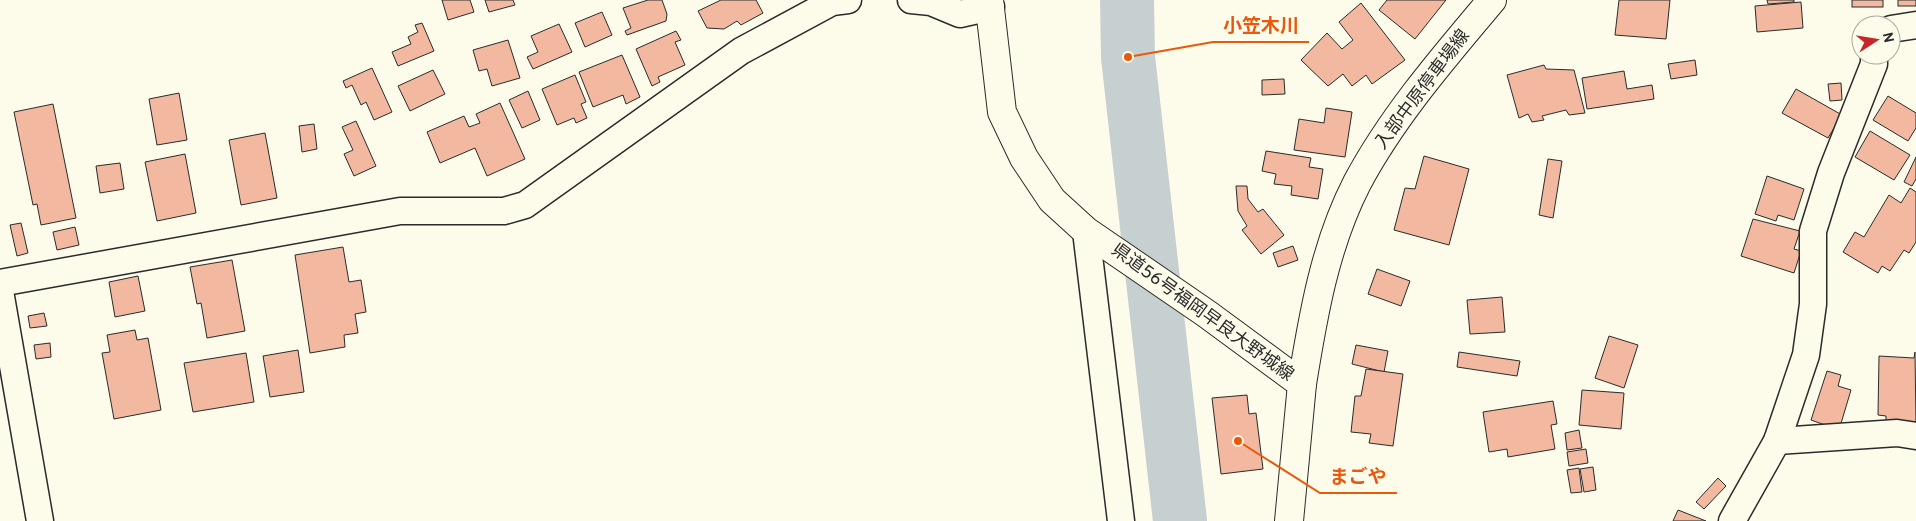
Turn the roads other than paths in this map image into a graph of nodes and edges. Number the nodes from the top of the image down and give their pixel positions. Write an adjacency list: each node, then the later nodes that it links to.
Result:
1 (848, 0): 9 (street)
2 (911, 0): 4 (street)
3 (1492, 0): 11 (main road, 入部中原停車場線)
4 (990, 4): 8 (main road, 県道56号福岡早良大野城線)
5 (1916, 25): 6 (street)
6 (1901, 27)
7 (1874, 65): 13 (street)
8 (1094, 236): 11 (main road, 県道56号福岡早良大野城線); 15 (street)
9 (0, 283)
10 (0, 291): 14 (street)
11 (1302, 384): 16 (main road, 入部中原停車場線)
12 (1916, 436): 13 (street)
13 (1778, 440): 17 (street)
14 (40, 521)
15 (1122, 521)
16 (1289, 521)
17 (1732, 521)

